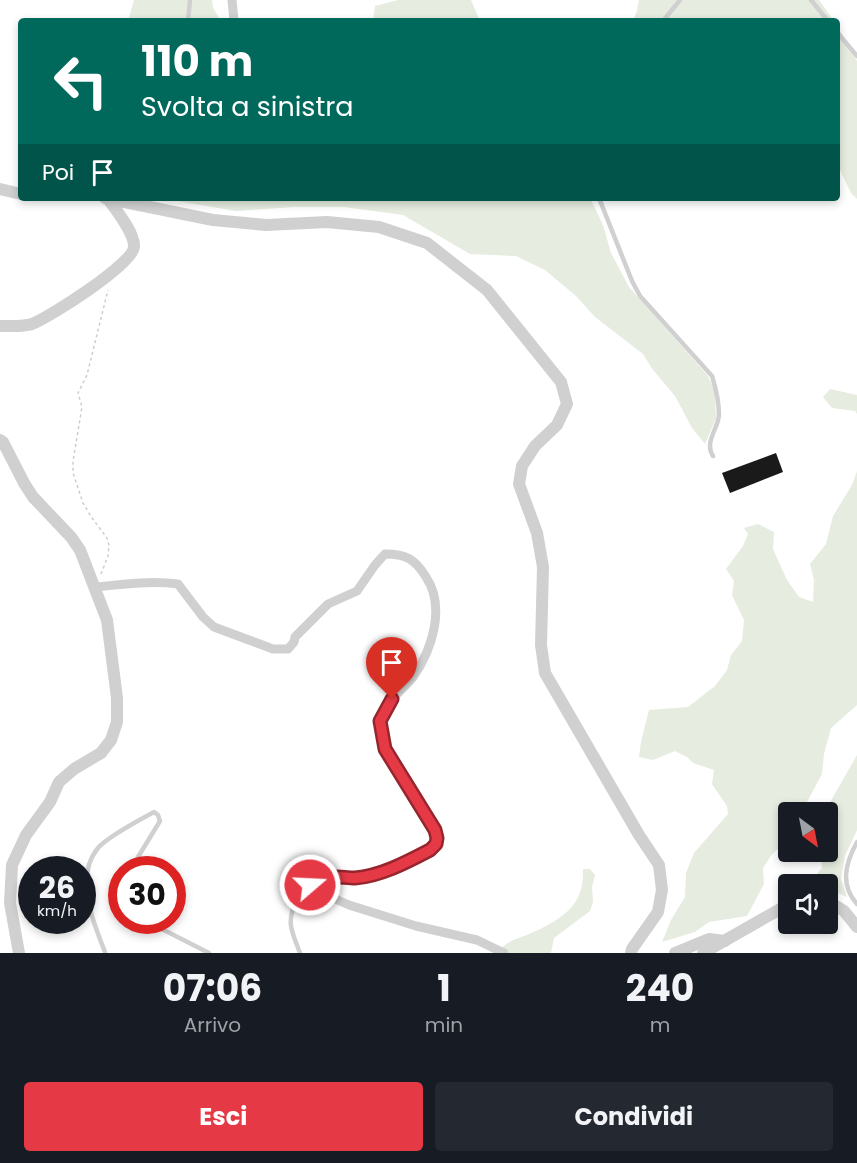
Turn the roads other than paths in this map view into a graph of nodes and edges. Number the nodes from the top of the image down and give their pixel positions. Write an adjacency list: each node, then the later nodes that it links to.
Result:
1 (190, 0): 5 (lane)
2 (232, 0): 6 (street)
3 (680, 0): 7 (lane)
4 (811, 0): 8 (lane)
5 (188, 18)
6 (234, 18)
7 (665, 18)
8 (826, 18)
9 (840, 36): 10 (lane)
10 (857, 56)
11 (0, 189): 12 (street)
12 (18, 193)
13 (108, 201): 16 (street)
14 (121, 201): 34 (street)
15 (600, 201): 18 (lane)
16 (0, 326)
17 (0, 440): 19 (street)
18 (713, 456)
19 (95, 587): 22 (street); 30 (street)
20 (857, 842): 23 (lane)
21 (139, 856): 29 (lane)
22 (311, 892): 32 (lane); 33 (street)
23 (857, 904)
24 (838, 907): 26 (street)
25 (778, 910): 28 (street)
26 (857, 927)
27 (172, 934): 31 (lane)
28 (725, 940): 35 (street); 36 (street)
29 (105, 951)
30 (19, 953)
31 (209, 953)
32 (300, 953)
33 (504, 953)
34 (631, 953)
35 (675, 953)
36 (703, 953)

